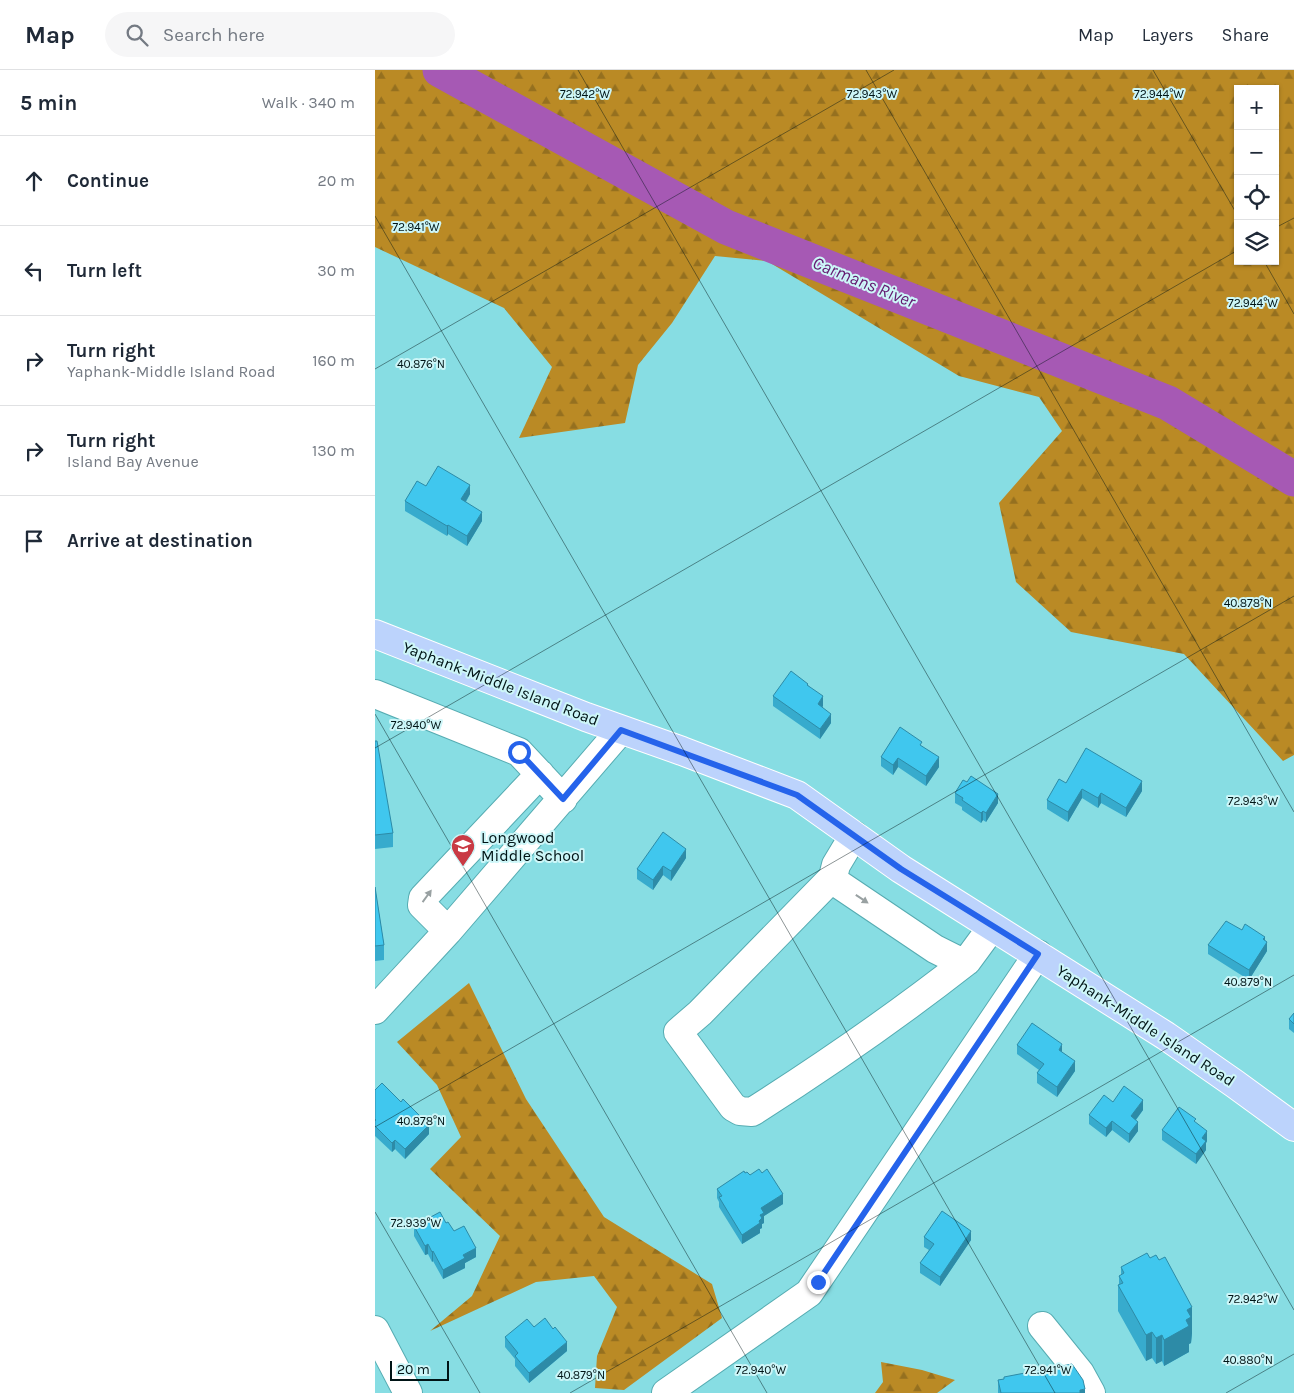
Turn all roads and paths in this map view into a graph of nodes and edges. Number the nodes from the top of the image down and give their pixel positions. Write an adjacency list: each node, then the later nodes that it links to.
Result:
1 (375, 634): 3 (main road, Yaphank-Middle Island Road)
2 (375, 694): 4 (street)
3 (621, 730): 5 (street); 6 (main road, Yaphank-Middle Island Road)
4 (539, 774): 5 (street); 9 (street, one-way to 4)
5 (563, 799): 9 (street)
6 (853, 836): 7 (street); 8 (main road, Yaphank-Middle Island Road)
7 (833, 877): 11 (street, one-way to 11); 11 (street)
8 (992, 927): 10 (main road, Yaphank-Middle Island Road); 11 (street)
9 (448, 932): 12 (street)
10 (1038, 954): 13 (main road, Yaphank-Middle Island Road); 17 (street)
11 (967, 960)
12 (375, 1010)
13 (1294, 1127)
14 (1042, 1326): 18 (street)
15 (375, 1330): 16 (street)
16 (408, 1393)
17 (666, 1393)
18 (1091, 1393)

